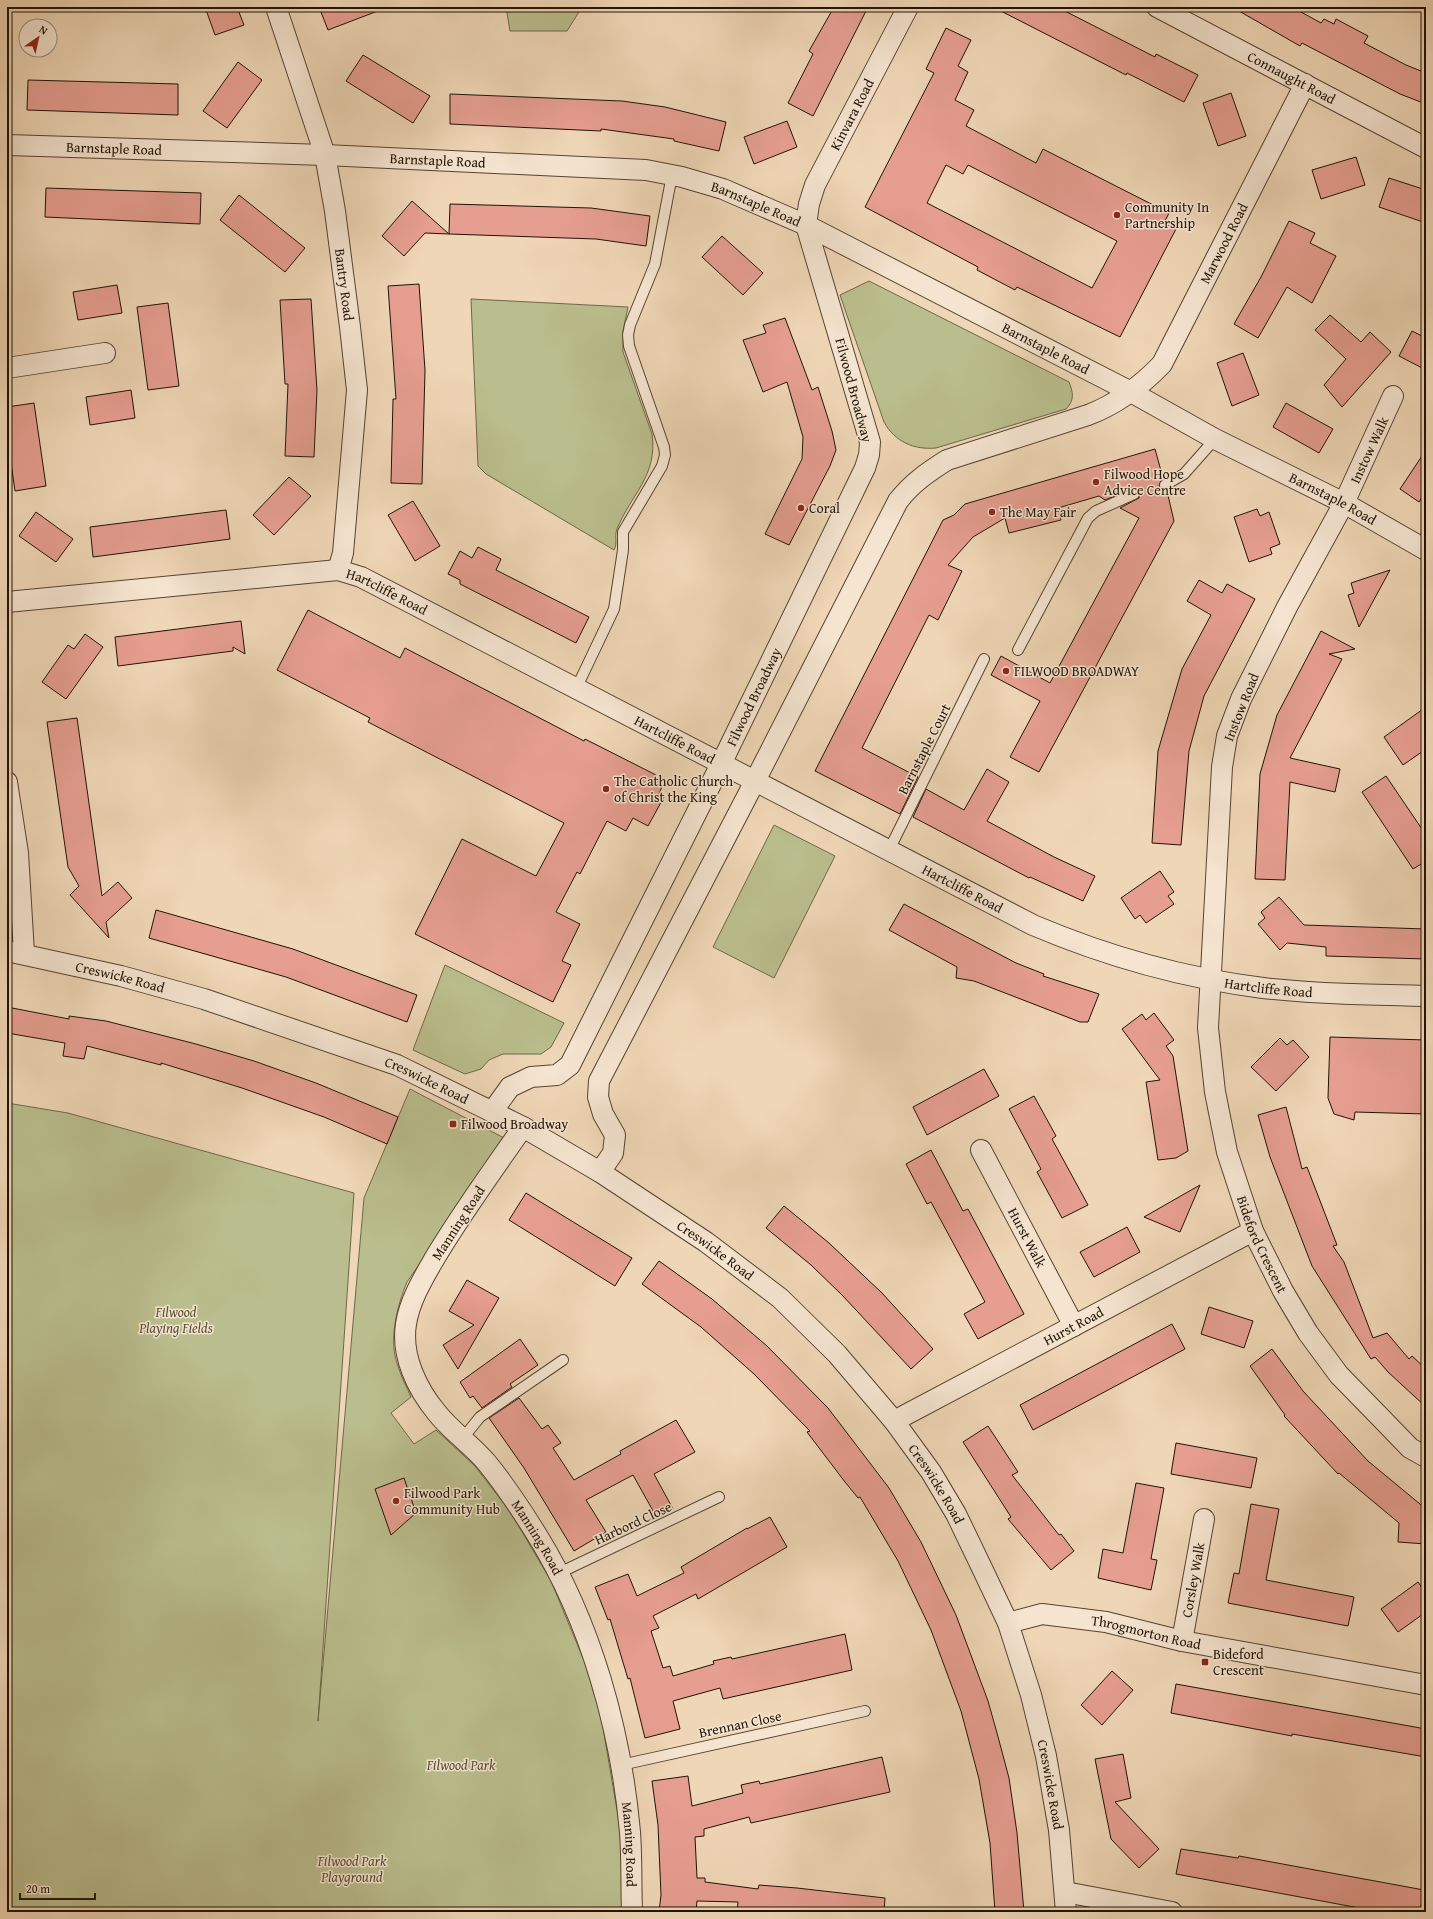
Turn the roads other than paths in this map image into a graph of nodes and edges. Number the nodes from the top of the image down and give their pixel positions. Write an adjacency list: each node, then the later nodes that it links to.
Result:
1 (276, 7): 7 (street, Bantry Road)
2 (908, 7): 9 (street, Kinvara Road)
3 (1157, 7): 4 (street, Connaught Road)
4 (1305, 84): 6 (street, Connaught Road); 12 (street, Marwood Road)
5 (7, 145): 7 (street, Barnstaple Road)
6 (1426, 148)
7 (324, 155): 8 (street, Barnstaple Road); 19 (street, Bantry Road)
8 (672, 175): 9 (street, Barnstaple Road); 23 (lane)
9 (806, 225): 12 (street, Barnstaple Road); 24 (street, Filwood Broadway)
10 (105, 353): 11 (street)
11 (7, 368)
12 (1131, 392): 14 (street, Barnstaple Road); 25 (street)
13 (1393, 396): 17 (street, Instow Walk)
14 (1215, 438): 15 (lane); 17 (street, Barnstaple Road)
15 (1165, 485)
16 (1134, 494): 21 (lane)
17 (1344, 503): 18 (street, Barnstaple Road); 29 (street, Instow Road)
18 (1426, 550)
19 (338, 570): 20 (street, Hartcliffe Road); 23 (street, Hartcliffe Road)
20 (7, 602)
21 (1018, 650)
22 (984, 659): 27 (lane, Barnstaple Court)
23 (576, 689): 24 (street, Hartcliffe Road)
24 (721, 764): 25 (street, Hartcliffe Road); 31 (street, Filwood Broadway)
25 (755, 781): 27 (street, Hartcliffe Road); 34 (street)
26 (7, 782): 28 (street)
27 (889, 850): 29 (street, Hartcliffe Road)
28 (15, 952): 31 (street, Creswicke Road)
29 (1210, 980): 30 (street, Hartcliffe Road); 35 (street, Bideford Crescent)
30 (1426, 996)
31 (492, 1112): 32 (street, Creswicke Road)
32 (523, 1127): 34 (street, Creswicke Road); 39 (street, Manning Road)
33 (981, 1150): 36 (street, Hurst Walk)
34 (600, 1172): 38 (street, Creswicke Road)
35 (1253, 1231): 36 (street, Hurst Road); 40 (street, Bideford Crescent)
36 (1074, 1326): 38 (street, Hurst Road)
37 (563, 1360): 39 (lane)
38 (894, 1421): 44 (street, Creswicke Road)
39 (462, 1438): 43 (street, Manning Road)
40 (1426, 1457)
41 (718, 1497): 43 (lane, Harbord Close)
42 (1204, 1519): 45 (street, Corsley Walk)
43 (559, 1573): 48 (street, Manning Road)
44 (1008, 1623): 45 (street, Throgmorton Road); 49 (street, Creswicke Road)
45 (1182, 1641): 46 (street, Throgmorton Road)
46 (1426, 1685)
47 (864, 1711): 48 (lane, Brennan Close)
48 (620, 1765): 50 (street, Manning Road)
49 (1065, 1892): 51 (street, Creswicke Road); 52 (street)
50 (632, 1912)
51 (1066, 1912)
52 (1172, 1912)

